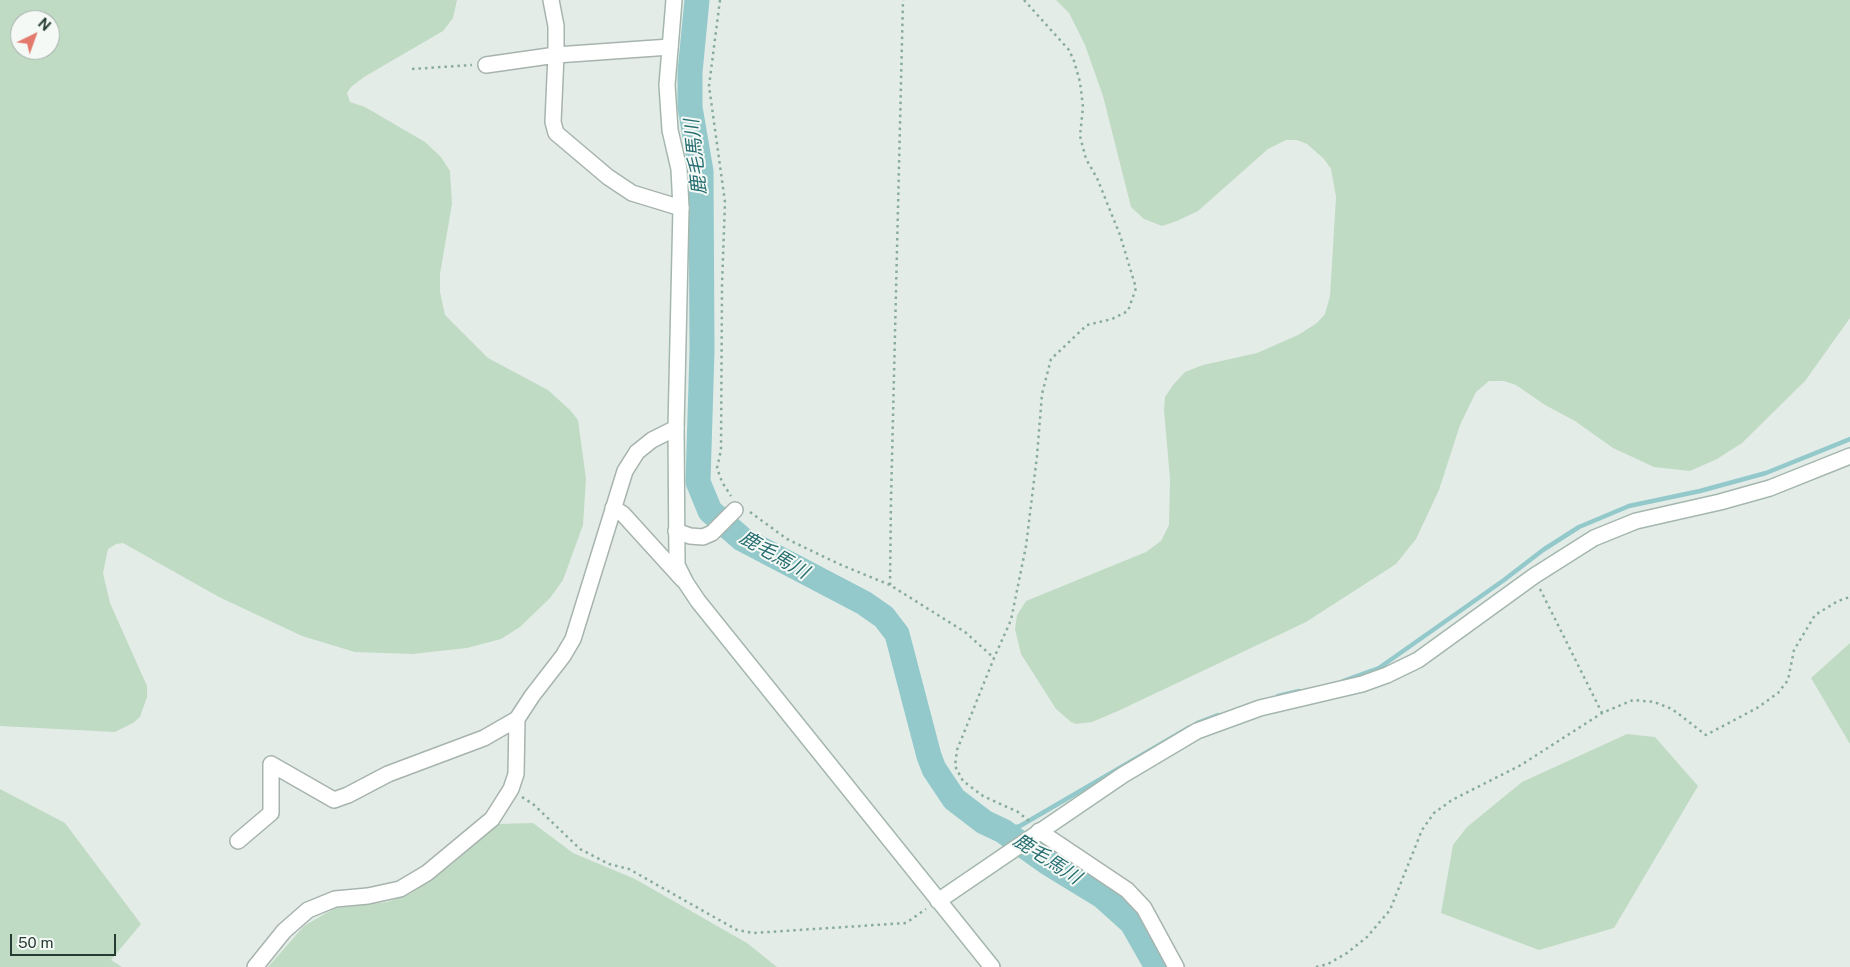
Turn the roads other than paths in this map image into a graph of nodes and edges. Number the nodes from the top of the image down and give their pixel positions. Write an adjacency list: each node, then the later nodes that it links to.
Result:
1 (551, 0): 4 (street)
2 (674, 0): 3 (street)
3 (670, 47): 4 (street); 6 (street)
4 (556, 56): 5 (street); 6 (street)
5 (486, 65)
6 (681, 208): 7 (street)
7 (676, 428): 10 (street); 11 (street)
8 (1850, 456): 14 (street)
9 (737, 507): 11 (street)
10 (614, 508): 12 (street); 13 (street)
11 (676, 531): 12 (street)
12 (686, 583): 16 (street)
13 (517, 719): 15 (street); 17 (street)
14 (1034, 830): 16 (street); 19 (street)
15 (238, 841)
16 (938, 901): 18 (street)
17 (255, 967)
18 (992, 967)
19 (1176, 967)

